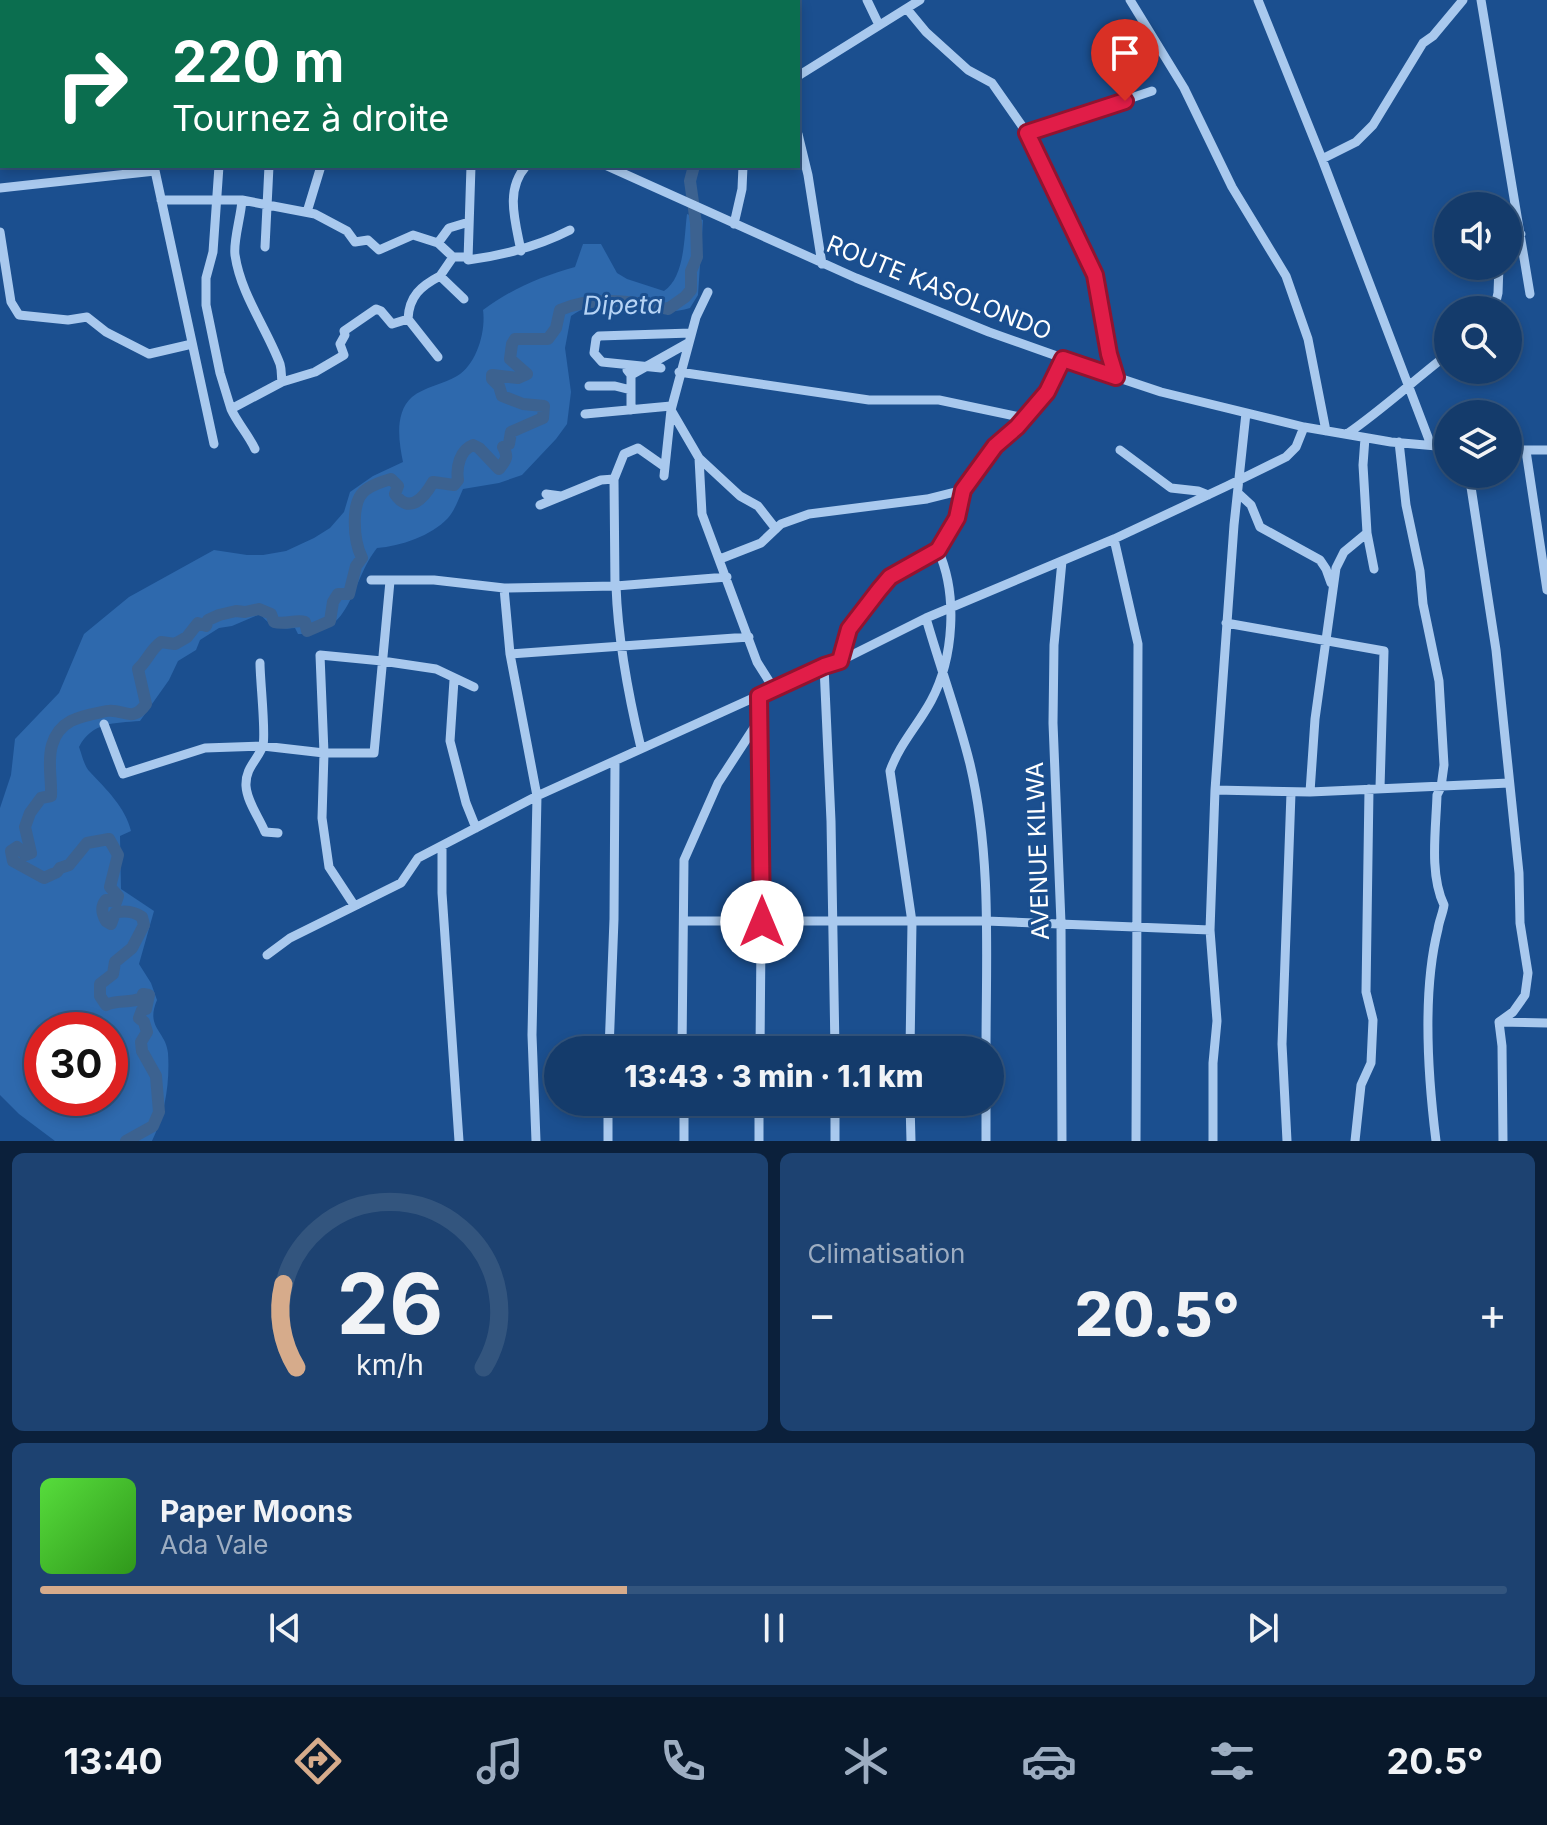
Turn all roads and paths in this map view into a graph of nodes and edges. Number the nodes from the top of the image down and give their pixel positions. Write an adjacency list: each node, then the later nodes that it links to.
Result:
1 (867, 0): 8 (street)
2 (920, 0): 7 (street)
3 (1130, 0): 67 (street)
4 (1258, 0): 13 (street)
5 (1463, 0): 13 (street)
6 (1481, 0): 23 (street)
7 (907, 9): 8 (street); 11 (street)
8 (879, 25): 9 (street)
9 (800, 75)
10 (1152, 91): 11 (street)
11 (1027, 133): 55 (street)
12 (800, 145): 39 (street)
13 (1322, 159): 57 (street)
14 (154, 168): 22 (street); 24 (street)
15 (219, 168): 26 (street)
16 (269, 168): 27 (street)
17 (320, 168): 28 (street)
18 (471, 168): 29 (street)
19 (524, 168): 36 (street)
20 (611, 168): 30 (street, ROUTE KASOLONDO)
21 (743, 168): 30 (street)
22 (0, 188)
23 (1514, 192)
24 (161, 200): 26 (street); 46 (street)
25 (242, 200): 26 (street); 27 (street); 56 (street)
26 (218, 202): 61 (street)
27 (267, 205): 28 (street); 35 (street)
28 (307, 212): 34 (street)
29 (469, 222): 34 (street); 38 (street)
30 (734, 224): 39 (street, ROUTE KASOLONDO)
31 (570, 230): 36 (street)
32 (0, 232): 46 (street)
33 (1522, 241): 42 (street)
34 (438, 243): 37 (street)
35 (265, 247)
36 (521, 251): 38 (street)
37 (453, 257): 38 (street); 40 (street)
38 (467, 257)
39 (822, 264): 48 (street, ROUTE KASOLONDO)
40 (440, 276): 43 (street); 44 (street)
41 (708, 292): 45 (street)
42 (1530, 294)
43 (464, 299)
44 (408, 319): 47 (street); 56 (street)
45 (690, 338): 49 (street); 51 (street); 53 (street)
46 (192, 344): 71 (street)
47 (438, 357)
48 (1063, 359): 55 (street, ROUTE KASOLONDO); 65 (street)
49 (624, 364): 51 (street); 54 (street)
50 (1434, 365): 57 (street)
51 (643, 366): 52 (street); 54 (street)
52 (661, 368)
53 (679, 372): 60 (street); 65 (street)
54 (631, 375): 59 (street)
55 (1116, 377): 63 (street, ROUTE KASOLONDO)
56 (282, 382): 61 (street)
57 (1408, 385): 68 (street); 72 (street)
58 (589, 386): 59 (street)
59 (631, 390): 62 (street)
60 (671, 408): 62 (street); 79 (street); 80 (street)
61 (231, 409): 74 (street)
62 (631, 410): 64 (street)
63 (1246, 413): 66 (street, ROUTE KASOLONDO); 81 (street)
64 (585, 414)
65 (1025, 418): 84 (street)
66 (1304, 427): 67 (street, ROUTE KASOLONDO); 81 (street)
67 (1326, 431): 68 (street, ROUTE KASOLONDO)
68 (1347, 434): 69 (street, ROUTE KASOLONDO)
69 (1365, 438): 70 (street, ROUTE KASOLONDO); 91 (street)
70 (1399, 442): 72 (street, ROUTE KASOLONDO); 127 (street)
71 (214, 444)
72 (1431, 445): 73 (street, ROUTE KASOLONDO)
73 (1434, 445)
74 (255, 449)
75 (1120, 450): 87 (street)
76 (1547, 450): 78 (street)
77 (1522, 451): 78 (street)
78 (1526, 451): 103 (street)
79 (699, 458): 90 (street); 94 (street)
80 (614, 479): 88 (street); 100 (street)
81 (1241, 479): 85 (street); 87 (street)
82 (565, 485): 88 (street)
83 (1471, 488): 126 (street)
84 (963, 490): 90 (street); 93 (street)
85 (1238, 493): 102 (street); 106 (street)
86 (546, 494): 88 (street)
87 (1208, 495): 92 (street)
88 (560, 498): 89 (street)
89 (540, 505)
90 (776, 529): 94 (street)
91 (1367, 533): 96 (street); 102 (street)
92 (1114, 539): 95 (street); 143 (street)
93 (938, 550): 104 (street); 112 (street)
94 (720, 559): 97 (street)
95 (1062, 561): 104 (street); 142 (street, AVENUE KILWA)
96 (1374, 569)
97 (727, 577): 100 (street); 107 (street)
98 (371, 580): 99 (street)
99 (390, 581): 101 (street); 111 (street)
100 (616, 586): 101 (street); 109 (street)
101 (504, 588): 110 (street)
102 (1333, 589): 108 (street)
103 (1547, 590)
104 (949, 608): 105 (street); 115 (street)
105 (926, 618): 112 (street); 115 (street)
106 (1226, 623): 108 (street); 129 (street)
107 (749, 637): 109 (street); 118 (street)
108 (1327, 640): 128 (street); 130 (street)
109 (621, 646): 110 (street); 123 (street)
110 (510, 654): 132 (street)
111 (382, 661): 116 (street); 124 (street); 124 (street)
112 (840, 661): 114 (street)
113 (260, 663): 122 (street)
114 (824, 666): 118 (street); 141 (street)
115 (942, 672): 138 (street); 140 (street)
116 (454, 680): 117 (street); 133 (street)
117 (474, 687)
118 (774, 689): 119 (street)
119 (759, 696): 120 (street); 123 (street)
120 (759, 720): 137 (street); 139 (street)
121 (104, 724): 122 (street)
122 (263, 746): 124 (street); 134 (street)
123 (641, 748): 125 (street)
124 (324, 753): 136 (street)
125 (615, 762): 132 (street); 148 (street)
126 (1509, 783): 127 (street); 146 (street)
127 (1441, 787): 128 (street); 173 (street)
128 (1374, 788): 130 (street); 172 (street)
129 (1215, 790): 131 (street); 144 (street)
130 (1310, 792): 131 (street)
131 (1291, 793): 171 (street)
132 (537, 796): 133 (street); 161 (street)
133 (476, 828): 135 (street)
134 (278, 833)
135 (442, 847): 136 (street); 160 (street)
136 (354, 905): 145 (street)
137 (684, 921): 139 (street); 149 (street)
138 (986, 921): 140 (street); 142 (street); 153 (street)
139 (762, 922): 141 (street); 150 (street)
140 (912, 922): 141 (street); 152 (street)
141 (833, 923): 151 (street)
142 (1061, 923): 143 (street); 168 (street, AVENUE KILWA)
143 (1136, 928): 144 (street); 169 (street)
144 (1210, 930): 170 (street)
145 (267, 955)
146 (1499, 1022): 147 (street); 174 (street)
147 (1547, 1023)
148 (610, 1036)
149 (682, 1036)
150 (760, 1036)
151 (835, 1036)
152 (910, 1036)
153 (986, 1036)
154 (608, 1116): 162 (street)
155 (684, 1116): 163 (street)
156 (759, 1116): 164 (street)
157 (835, 1116): 165 (street)
158 (910, 1116): 166 (street)
159 (986, 1116): 167 (street)
160 (459, 1141)
161 (536, 1141)
162 (608, 1141)
163 (684, 1141)
164 (759, 1141)
165 (835, 1141)
166 (911, 1141)
167 (986, 1141)
168 (1062, 1141)
169 (1136, 1141)
170 (1213, 1141)
171 (1287, 1141)
172 (1355, 1141)
173 (1436, 1141)
174 (1503, 1141)

